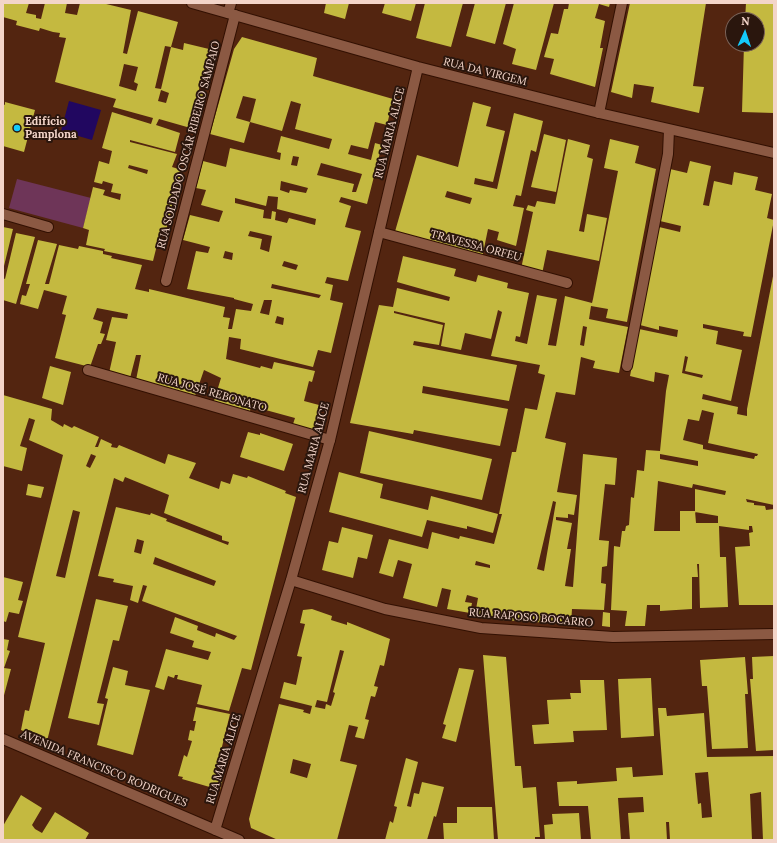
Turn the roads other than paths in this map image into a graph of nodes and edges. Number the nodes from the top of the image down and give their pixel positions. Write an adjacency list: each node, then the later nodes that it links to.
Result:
1 (192, 3): 4 (street, RUA DA VIRGEM)
2 (231, 3): 4 (street, RUA SOLDADO OSCÁR RIBEIRO SAMPAIO)
3 (622, 3): 6 (street)
4 (231, 14): 5 (street, RUA DA VIRGEM); 12 (street, RUA SOLDADO OSCÁR RIBEIRO SAMPAIO)
5 (418, 67): 6 (street, RUA DA VIRGEM); 11 (street, RUA MARIA ALICE)
6 (599, 113): 7 (street, RUA DA VIRGEM)
7 (669, 130): 8 (street, RUA DA VIRGEM); 14 (street)
8 (774, 152)
9 (3, 214): 10 (street)
10 (48, 226)
11 (378, 232): 13 (street, TRAVESSA ORFEU); 16 (street, RUA MARIA ALICE)
12 (166, 281)
13 (566, 283)
14 (626, 366)
15 (88, 370): 16 (street, RUA JOSÉ REBONATO)
16 (330, 440): 17 (street, RUA MARIA ALICE)
17 (291, 580): 18 (street, RUA RAPOSO BOCARRO); 20 (street, RUA MARIA ALICE)
18 (774, 634)
19 (3, 739): 20 (street, AVENIDA FRANCISCO RODRIGUES)
20 (215, 830): 21 (street, AVENIDA FRANCISCO RODRIGUES)
21 (239, 840)

